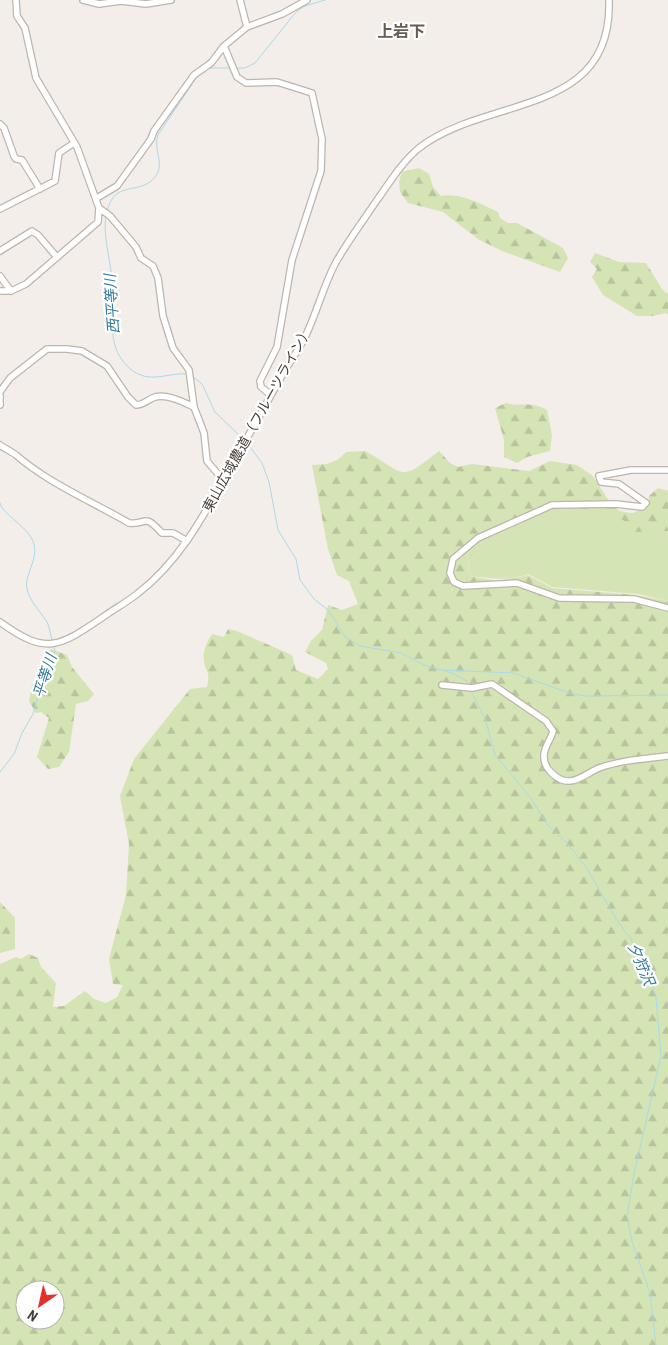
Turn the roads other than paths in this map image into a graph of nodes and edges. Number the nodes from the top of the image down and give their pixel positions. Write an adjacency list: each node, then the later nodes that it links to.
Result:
1 (16, 0): 10 (street)
2 (83, 0): 3 (street)
3 (172, 0)
4 (240, 0): 7 (street)
5 (307, 0): 7 (street)
6 (609, 0): 21 (street, 東山広域農道（フルーツライン）)
7 (247, 27): 8 (street)
8 (224, 46): 12 (street); 21 (street)
9 (0, 124): 11 (street)
10 (74, 143): 11 (street); 12 (street)
11 (40, 189): 13 (street)
12 (97, 198): 14 (street)
13 (0, 209)
14 (101, 209): 16 (street); 24 (street)
15 (0, 251): 16 (street)
16 (56, 256): 18 (street)
17 (0, 276): 18 (street)
18 (11, 290): 19 (street)
19 (0, 291)
20 (0, 392): 24 (street)
21 (272, 395): 28 (street, 東山広域農道（フルーツライン）)
22 (0, 396): 23 (street)
23 (0, 405)
24 (194, 407): 27 (street)
25 (0, 444): 28 (street)
26 (668, 470): 29 (street)
27 (218, 474)
28 (187, 541): 30 (street, 東山広域農道（フルーツライン）)
29 (668, 608)
30 (0, 622)
31 (442, 685): 32 (street)
32 (668, 756)

